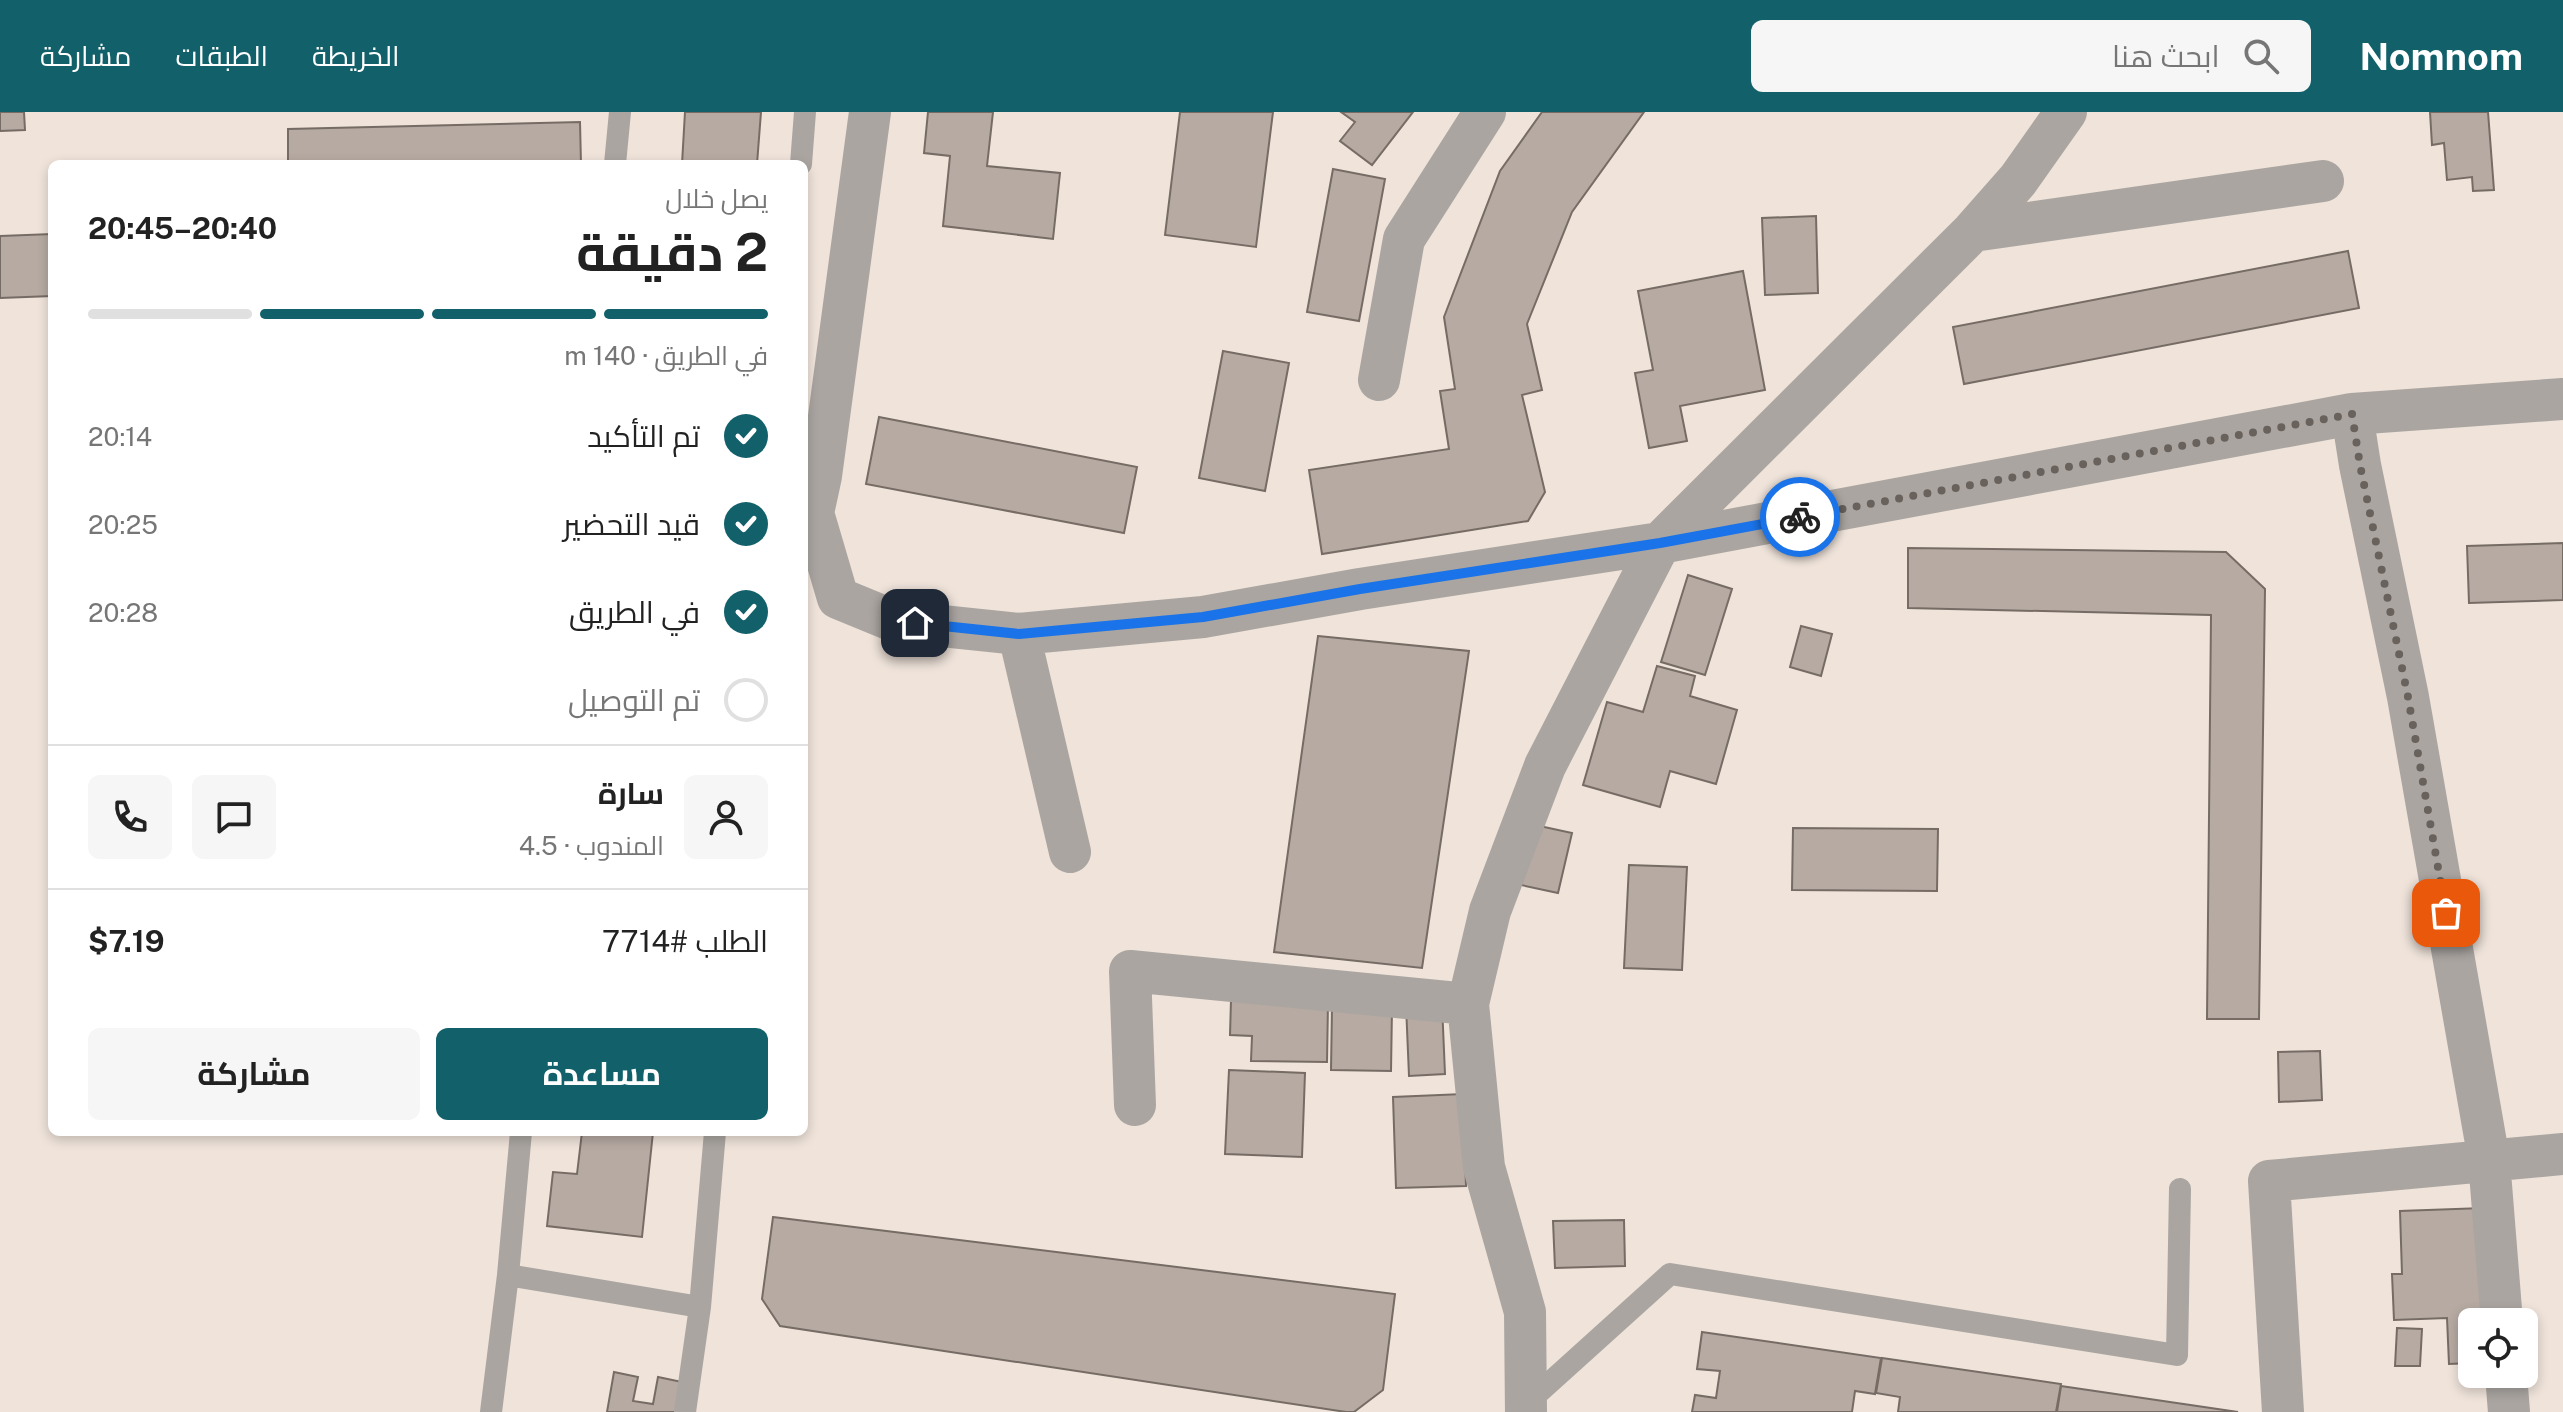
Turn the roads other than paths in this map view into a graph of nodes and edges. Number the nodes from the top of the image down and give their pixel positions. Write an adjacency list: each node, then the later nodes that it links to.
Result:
1 (620, 112): 6 (lane)
2 (805, 112): 7 (lane)
3 (870, 112): 14 (street)
4 (1485, 112): 10 (street)
5 (2066, 112): 9 (street)
6 (615, 160)
7 (801, 160)
8 (2323, 181): 9 (street)
9 (1973, 231): 13 (street)
10 (1379, 380)
11 (2563, 399): 12 (street)
12 (2352, 414): 13 (street); 21 (street)
13 (1660, 543): 14 (street); 16 (street)
14 (1019, 634): 15 (street)
15 (1070, 852)
16 (1468, 1004): 17 (street); 27 (street)
17 (1135, 1105)
18 (521, 1136): 23 (lane)
19 (715, 1136): 24 (lane)
20 (2563, 1154): 21 (street)
21 (2489, 1160): 25 (street); 30 (street)
22 (2180, 1189): 27 (lane)
23 (508, 1275): 24 (lane); 28 (lane)
24 (700, 1307): 29 (lane)
25 (2501, 1308)
26 (2507, 1388): 31 (street)
27 (1527, 1407)
28 (491, 1412)
29 (685, 1412)
30 (2283, 1412)
31 (2509, 1412)

